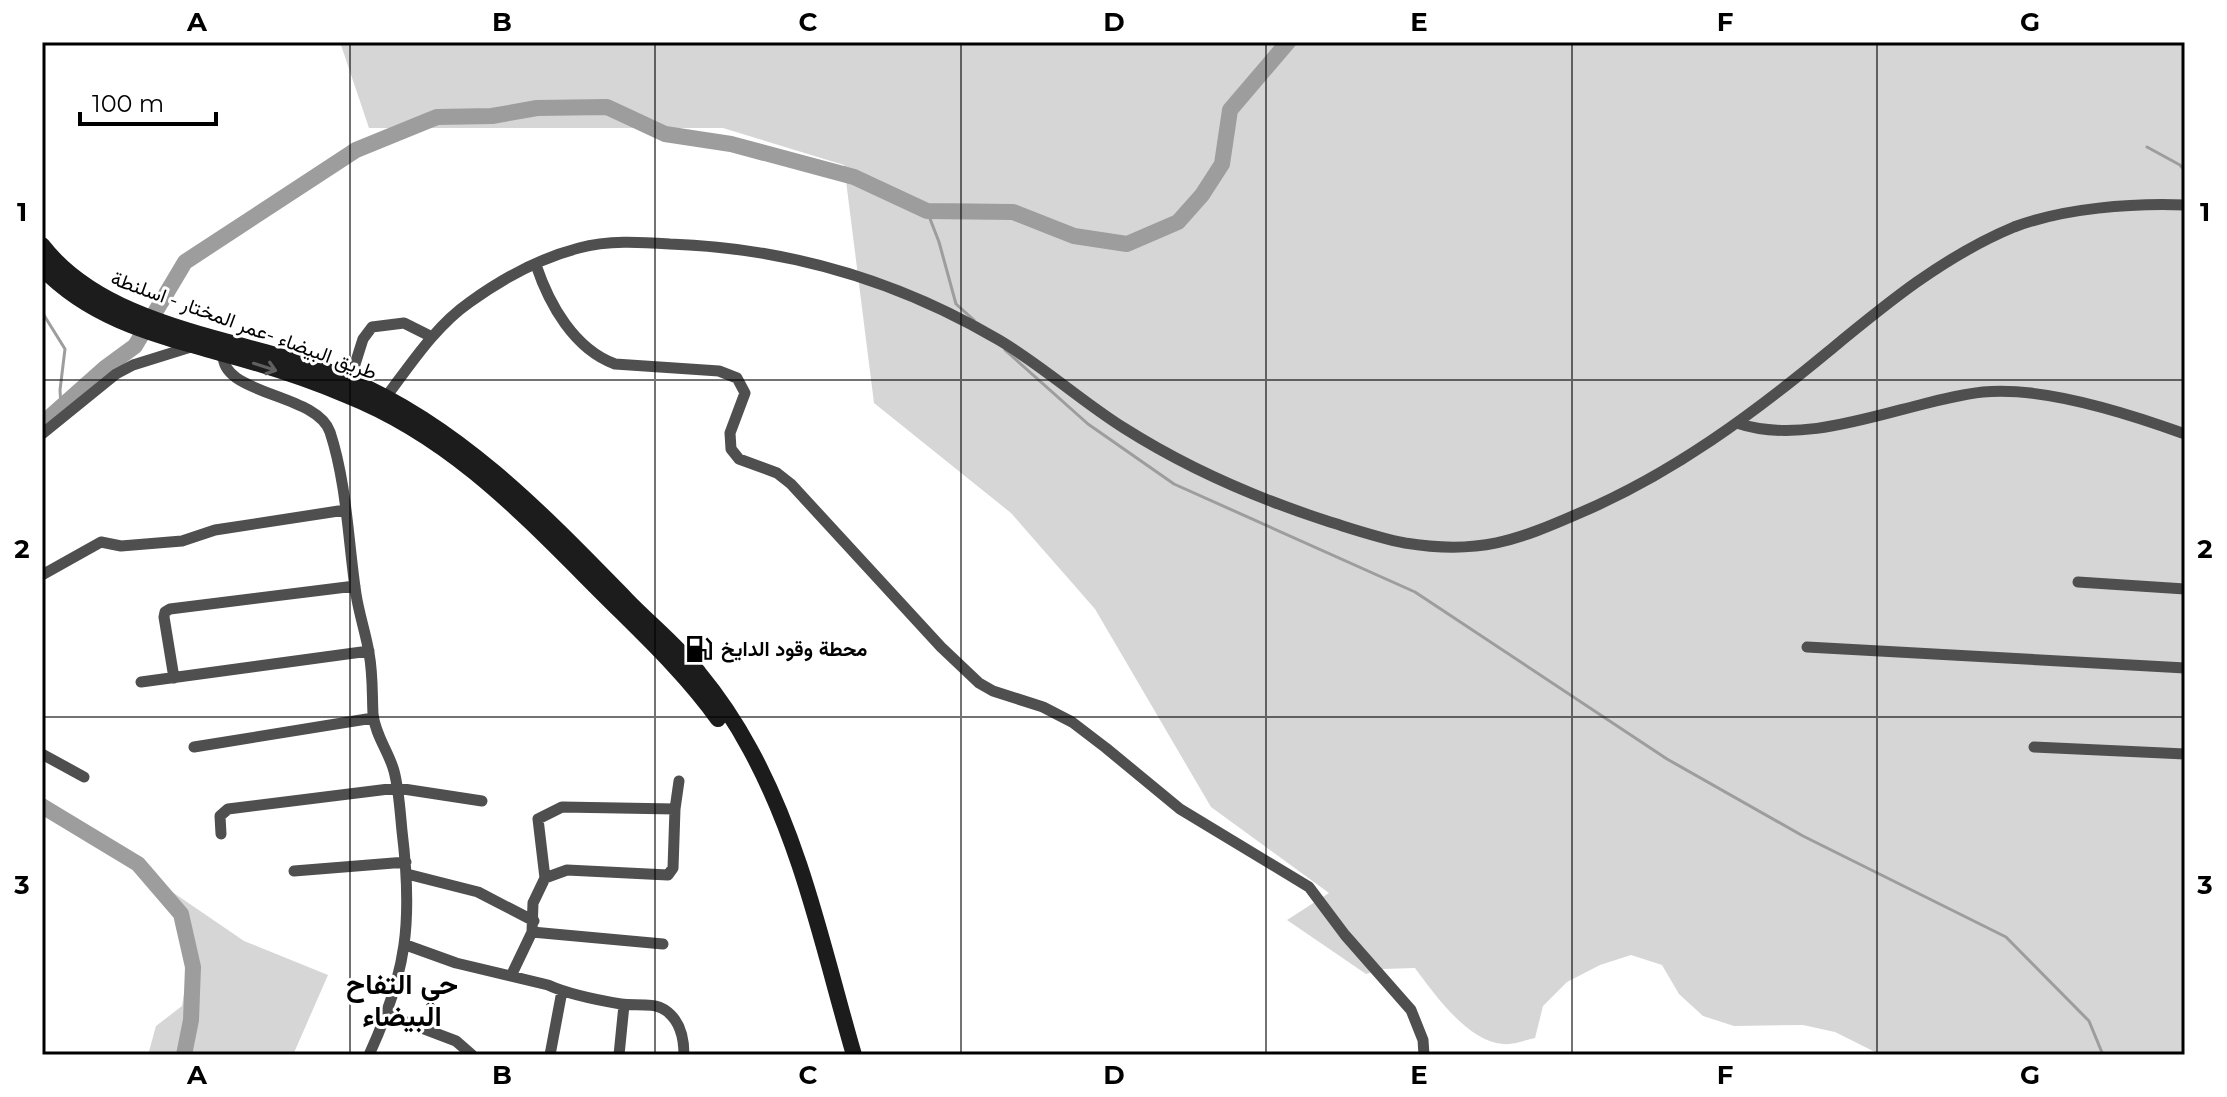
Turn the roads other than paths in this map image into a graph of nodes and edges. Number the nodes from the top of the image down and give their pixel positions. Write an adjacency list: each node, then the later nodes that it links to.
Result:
1 (2185, 205): 12 (street)
2 (42, 245): 5 (main road, طريق البيضاء -عمر المختار - اسلنطة)
3 (536, 265): 7 (street); 12 (street); 53 (street)
4 (42, 268): 5 (main road, طريق البيضاء -عمر المختار - اسلنطة)
5 (133, 319): 6 (main road, طريق البيضاء -عمر المختار - اسلنطة)
6 (168, 330): 8 (main road, طريق البيضاء -عمر المختار - اسلنطة); 9 (main road, طريق البيضاء -عمر المختار - اسلنطة)
7 (432, 337): 10 (street); 11 (street)
8 (195, 346): 9 (main road, طريق البيضاء -عمر المختار - اسلنطة); 13 (street)
9 (225, 347): 10 (main road, طريق البيضاء -عمر المختار - اسلنطة); 11 (main road, طريق البيضاء -عمر المختار - اسلنطة, one-way to 11); 15 (street)
10 (350, 380): 11 (main road, طريق البيضاء -عمر المختار - اسلنطة)
11 (382, 403): 51 (main road, طريق البيضاء -عمر المختار - اسلنطة); 52 (main road, طريق البيضاء -عمر المختار - اسلنطة)
12 (1737, 423): 14 (street)
13 (42, 434)
14 (2185, 434)
15 (345, 510): 16 (street); 18 (street)
16 (42, 575)
17 (2078, 582): 19 (street)
18 (355, 586): 21 (street); 23 (street)
19 (2185, 589)
20 (1807, 647): 22 (street)
21 (369, 651): 23 (street); 25 (street)
22 (2185, 668)
23 (174, 678): 24 (street)
24 (141, 682)
25 (373, 718): 26 (street); 32 (street)
26 (194, 747)
27 (2034, 747): 29 (street)
28 (42, 754): 30 (street)
29 (2185, 754)
30 (84, 777)
31 (679, 781): 34 (street)
32 (397, 788): 33 (street); 35 (street); 36 (street)
33 (482, 801)
34 (675, 809): 38 (street); 38 (street)
35 (221, 834)
36 (406, 868): 37 (street); 39 (street); 41 (street)
37 (294, 871)
38 (545, 878): 39 (street)
39 (533, 926): 40 (street); 42 (street)
40 (663, 944)
41 (406, 945): 42 (street); 45 (street)
42 (511, 976): 43 (street)
43 (562, 991): 44 (street); 48 (street)
44 (624, 1005): 49 (street); 50 (street)
45 (385, 1014): 46 (street); 47 (street)
46 (369, 1055)
47 (472, 1055)
48 (550, 1055)
49 (619, 1055)
50 (684, 1055)
51 (846, 1055)
52 (854, 1055)
53 (1424, 1055)

